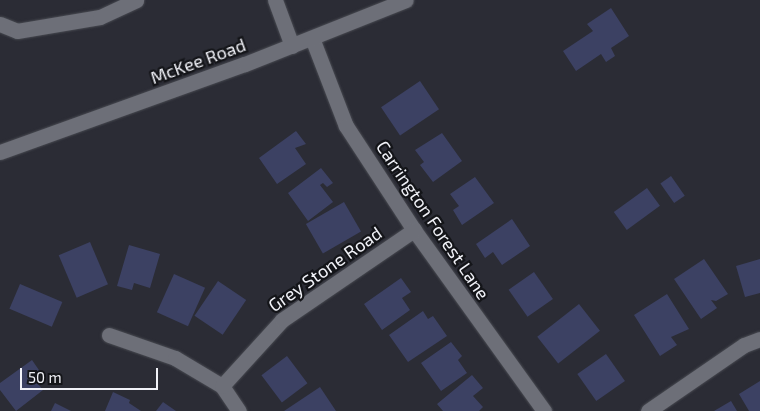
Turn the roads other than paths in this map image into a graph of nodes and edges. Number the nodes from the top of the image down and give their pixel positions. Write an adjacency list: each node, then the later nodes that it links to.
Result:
1 (136, 0): 4 (street)
2 (275, 0): 6 (street)
3 (406, 0): 5 (street, McKee Road)
4 (0, 24)
5 (312, 38): 6 (street, McKee Road); 8 (street, Carrington Forest Lane)
6 (292, 46): 7 (street, McKee Road)
7 (0, 152)
8 (414, 230): 11 (street, Grey Stone Road); 13 (street, Carrington Forest Lane)
9 (109, 335): 11 (street)
10 (760, 339): 14 (street)
11 (222, 386): 12 (street)
12 (239, 411)
13 (544, 411)
14 (648, 411)

